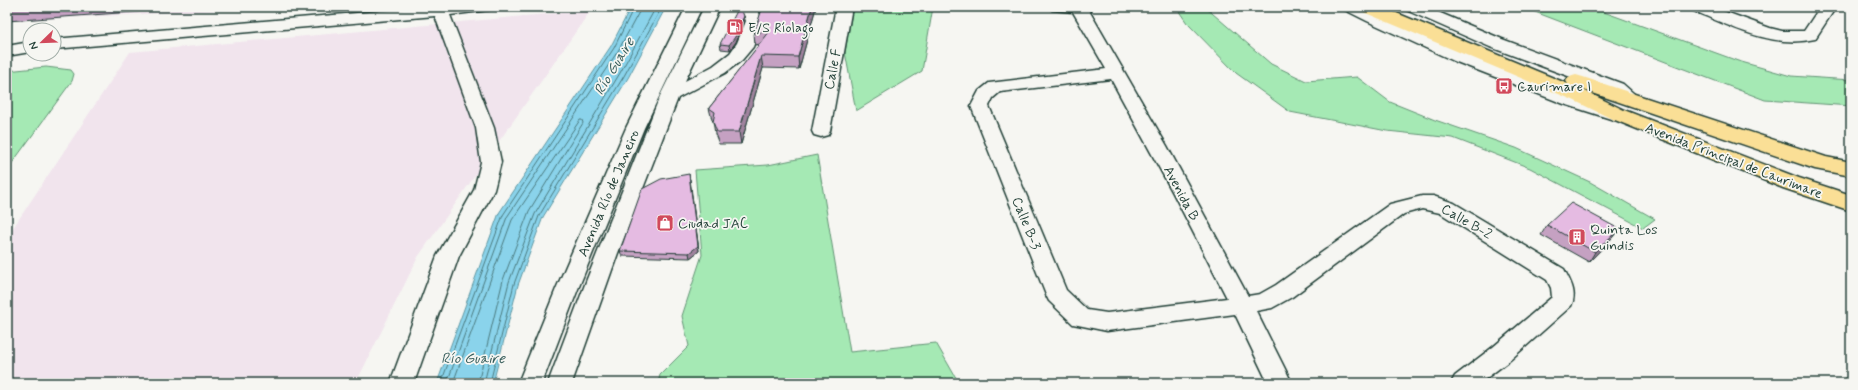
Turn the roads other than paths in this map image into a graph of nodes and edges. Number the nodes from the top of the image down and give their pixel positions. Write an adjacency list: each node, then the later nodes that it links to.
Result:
1 (483, 7): 14 (street)
2 (694, 7): 30 (street, Avenida Río de Janeiro)
3 (712, 7): 20 (street, Avenida Río de Janeiro)
4 (749, 7): 20 (street)
5 (844, 7): 23 (street, Calle F)
6 (1058, 7): 7 (street, Avenida B)
7 (1078, 7): 19 (street, Avenida B)
8 (1351, 7): 15 (street, Avenida Principal de Caurimare)
9 (1366, 7): 15 (main road); 22 (main road, Avenida Principal de Caurimare)
10 (1392, 7): 21 (main road, Avenida Principal de Caurimare)
11 (1412, 7): 21 (street, Avenida Principal de Caurimare)
12 (1698, 7): 13 (street)
13 (1828, 7)
14 (441, 10): 16 (street); 29 (street)
15 (1397, 30): 22 (street, Avenida Principal de Caurimare)
16 (62, 43)
17 (22, 48): 18 (street)
18 (7, 51)
19 (1117, 73): 28 (street, Avenida B); 28 (street, Calle B-3)
20 (669, 96): 31 (street, Avenida Río de Janeiro)
21 (1632, 100): 25 (main road, Avenida Principal de Caurimare)
22 (1617, 114): 24 (main road, Avenida Principal de Caurimare)
23 (820, 131)
24 (1709, 150): 25 (main road); 27 (main road, Avenida Principal de Caurimare)
25 (1798, 155): 26 (main road, Avenida Principal de Caurimare)
26 (1848, 178)
27 (1851, 203)
28 (1242, 304): 32 (street, Avenida B); 33 (street, Calle B-2)
29 (402, 383)
30 (530, 383)
31 (560, 383)
32 (1280, 383)
33 (1463, 383)

